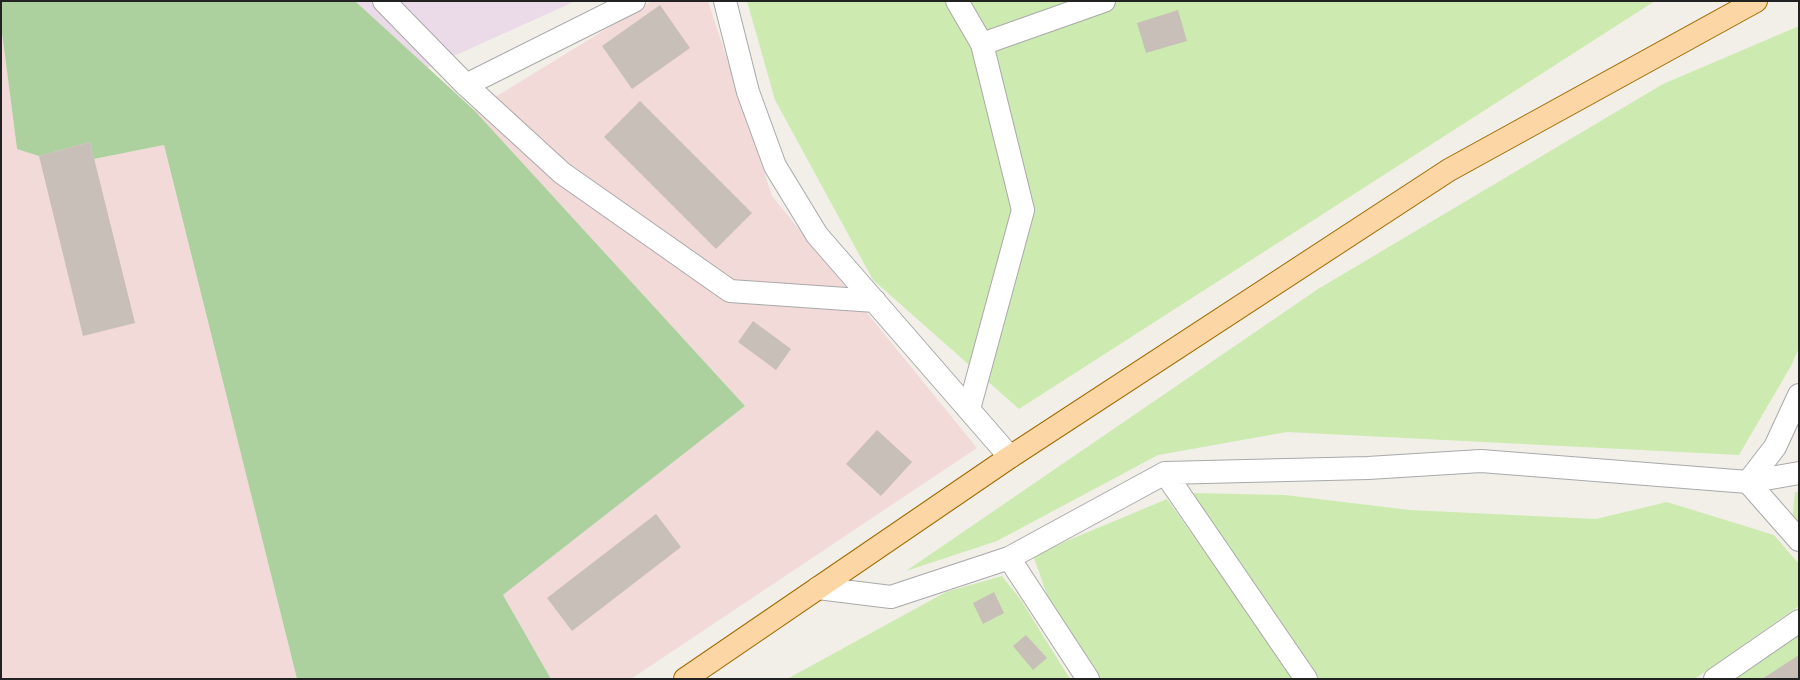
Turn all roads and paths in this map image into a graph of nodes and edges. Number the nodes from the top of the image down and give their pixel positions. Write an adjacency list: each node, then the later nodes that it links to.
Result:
1 (384, 1): 8 (street)
2 (634, 1): 8 (street)
3 (725, 1): 9 (street)
4 (957, 1): 7 (street)
5 (1104, 1): 7 (street)
6 (1756, 1): 13 (main road)
7 (982, 44): 11 (street)
8 (466, 85): 9 (street)
9 (875, 302): 11 (street)
10 (1799, 395): 12 (street)
11 (969, 409): 13 (street)
12 (1794, 417): 16 (street)
13 (1010, 457): 19 (main road)
14 (1165, 473): 16 (street); 18 (street); 23 (street)
15 (1799, 473): 16 (street)
16 (1748, 482): 17 (street)
17 (1799, 540)
18 (1009, 558): 19 (street); 22 (street)
19 (818, 588): 21 (main road)
20 (1799, 621): 24 (street)
21 (685, 679)
22 (1088, 679)
23 (1306, 679)
24 (1715, 679)

